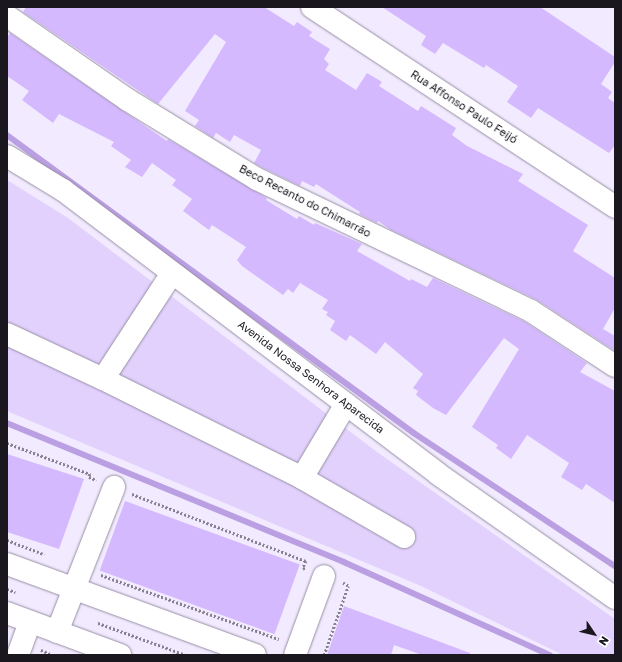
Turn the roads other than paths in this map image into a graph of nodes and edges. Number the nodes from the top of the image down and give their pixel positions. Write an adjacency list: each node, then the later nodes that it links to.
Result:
1 (312, 7): 4 (street, Rua Affonso Paulo Feijó)
2 (7, 16): 7 (street, Beco Recanto do Chimarrão)
3 (7, 156): 5 (street, Avenida Nossa Senhora Aparecida)
4 (615, 207)
5 (172, 273): 8 (street); 9 (street, Avenida Nossa Senhora Aparecida)
6 (7, 334): 8 (street)
7 (615, 366)
8 (104, 379): 10 (street)
9 (346, 404): 10 (street); 16 (street, Avenida Nossa Senhora Aparecida)
10 (302, 478): 12 (street)
11 (114, 487): 15 (street)
12 (404, 537)
13 (7, 564): 15 (street)
14 (324, 576): 20 (street)
15 (74, 590): 19 (street); 23 (street)
16 (615, 598)
17 (7, 613): 18 (street)
18 (30, 622): 19 (street); 21 (street)
19 (57, 632): 22 (street)
20 (297, 650)
21 (18, 655)
22 (120, 655)
23 (255, 655)

